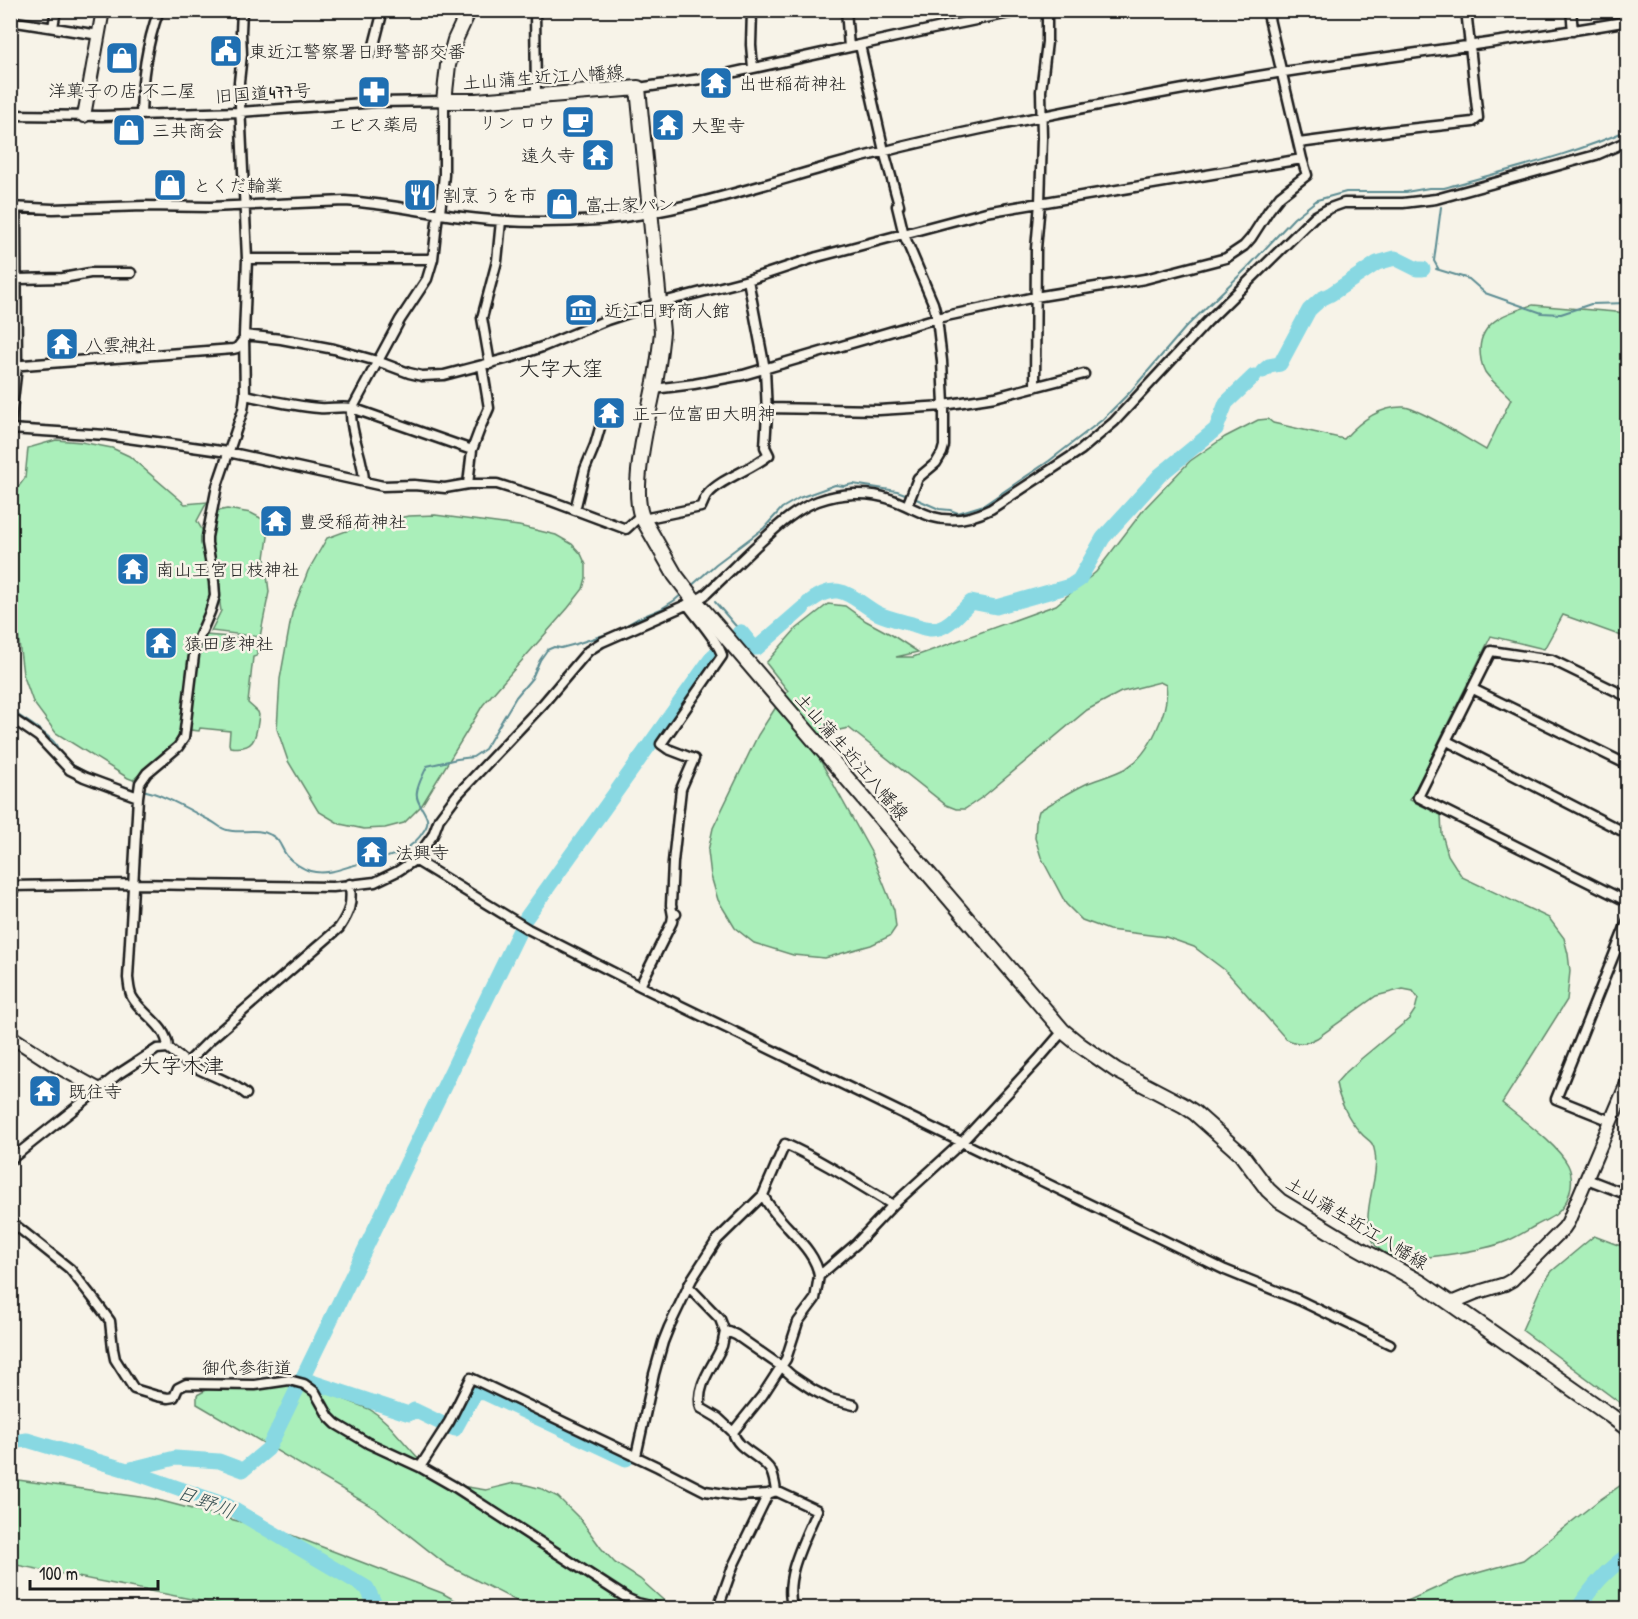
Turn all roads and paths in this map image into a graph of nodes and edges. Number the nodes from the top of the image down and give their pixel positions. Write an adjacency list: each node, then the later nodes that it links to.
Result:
1 (56, 10): 17 (street)
2 (103, 10): 19 (street)
3 (159, 10): 32 (street)
4 (242, 10): 29 (street)
5 (383, 10): 23 (street)
6 (469, 10): 28 (main road, 土山蒲生近江八幡線)
7 (535, 10): 27 (street)
8 (752, 10): 24 (street)
9 (846, 10): 22 (street)
10 (1024, 10): 20 (street)
11 (1047, 10): 33 (street)
12 (1267, 10): 25 (street)
13 (1466, 10): 21 (street)
14 (1571, 10): 18 (street)
15 (10, 21): 17 (street)
16 (1628, 21): 18 (street)
17 (53, 27): 19 (street)
18 (1573, 31): 21 (street)
19 (99, 35): 31 (street)
20 (860, 45): 22 (street); 36 (street)
21 (1470, 46): 25 (street); 35 (street)
22 (849, 47): 24 (street)
23 (372, 53)
24 (753, 68): 26 (street)
25 (1281, 73): 33 (street); 35 (street)
26 (638, 88): 27 (main road, 土山蒲生近江八幡線); 42 (main road, 土山蒲生近江八幡線)
27 (536, 96): 28 (main road, 土山蒲生近江八幡線)
28 (444, 101): 29 (street, 旧国道477号); 41 (street)
29 (240, 112): 32 (street, 旧国道477号); 39 (street)
30 (10, 115): 31 (street, 旧国道477号)
31 (84, 116): 32 (street, 旧国道477号)
32 (141, 116)
33 (1041, 117): 36 (street); 38 (street)
34 (1628, 141): 71 (street)
35 (1299, 143): 37 (street)
36 (884, 151): 42 (street); 44 (street)
37 (1302, 159): 38 (street); 50 (street)
38 (1040, 203): 44 (street); 50 (street)
39 (245, 206): 40 (street); 41 (street); 45 (street)
40 (13, 207): 48 (street)
41 (439, 213): 43 (street); 46 (street)
42 (649, 214): 43 (street); 51 (main road, 土山蒲生近江八幡線)
43 (501, 221): 55 (street)
44 (904, 235): 49 (street); 52 (street)
45 (247, 259): 46 (street); 53 (street)
46 (433, 259): 54 (street)
47 (131, 273): 48 (street)
48 (17, 279): 56 (street)
49 (748, 280): 51 (street); 57 (street)
50 (1035, 297): 52 (street); 59 (street)
51 (659, 303): 55 (street); 60 (main road, 土山蒲生近江八幡線)
52 (937, 318): 57 (street); 62 (street)
53 (244, 337): 54 (street); 56 (street); 61 (street)
54 (377, 361): 55 (street); 64 (street)
55 (486, 365): 67 (street)
56 (14, 366): 66 (street)
57 (765, 369): 60 (street); 65 (street)
58 (1084, 374): 59 (street)
59 (1035, 387): 62 (street)
60 (654, 389): 73 (main road, 土山蒲生近江八幡線)
61 (245, 395): 64 (street); 68 (street)
62 (944, 406): 65 (street); 71 (street)
63 (606, 407): 72 (street)
64 (352, 408): 67 (street); 69 (street)
65 (767, 408): 73 (street)
66 (10, 428): 68 (street)
67 (472, 450): 70 (street)
68 (228, 452): 69 (street); 80 (street)
69 (364, 482): 70 (street)
70 (468, 484): 72 (street)
71 (908, 504): 74 (street)
72 (575, 510): 73 (street)
73 (642, 517): 74 (main road, 土山蒲生近江八幡線)
74 (691, 600): 82 (street); 88 (street); 89 (main road, 土山蒲生近江八幡線)
75 (1473, 689): 76 (street); 78 (street); 79 (street)
76 (1628, 698)
77 (10, 717): 80 (street)
78 (1447, 741): 81 (street); 86 (street)
79 (1628, 765)
80 (139, 796): 83 (street)
81 (1628, 834)
82 (415, 860): 84 (street); 88 (street)
83 (134, 884): 84 (street); 85 (street); 91 (street)
84 (350, 884): 92 (street)
85 (10, 886)
86 (1628, 902)
87 (1628, 920): 96 (street)
88 (640, 986): 97 (street)
89 (1063, 1031): 97 (street); 106 (main road, 土山蒲生近江八幡線)
90 (10, 1036): 94 (street)
91 (168, 1048): 92 (street); 94 (street)
92 (186, 1063): 95 (street)
93 (1628, 1081): 96 (street)
94 (98, 1089): 98 (street)
95 (246, 1094)
96 (1611, 1121): 99 (street)
97 (961, 1143): 102 (street); 108 (street)
98 (10, 1160)
99 (1587, 1179): 101 (street); 106 (street)
100 (763, 1195): 102 (street); 104 (street); 105 (street)
101 (1628, 1195)
102 (893, 1205): 104 (street)
103 (10, 1221): 114 (street, 御代参街道)
104 (819, 1276): 109 (street)
105 (688, 1286): 107 (street); 113 (street)
106 (1451, 1303): 111 (main road, 土山蒲生近江八幡線)
107 (725, 1332): 109 (street); 112 (street)
108 (1390, 1344)
109 (782, 1367): 110 (street); 112 (street)
110 (854, 1405)
111 (1628, 1429)
112 (733, 1432): 115 (street)
113 (636, 1456): 114 (street); 115 (street)
114 (420, 1467): 116 (street, 御代参街道)
115 (772, 1492): 117 (street); 118 (street)
116 (659, 1608)
117 (718, 1608)
118 (793, 1608)

